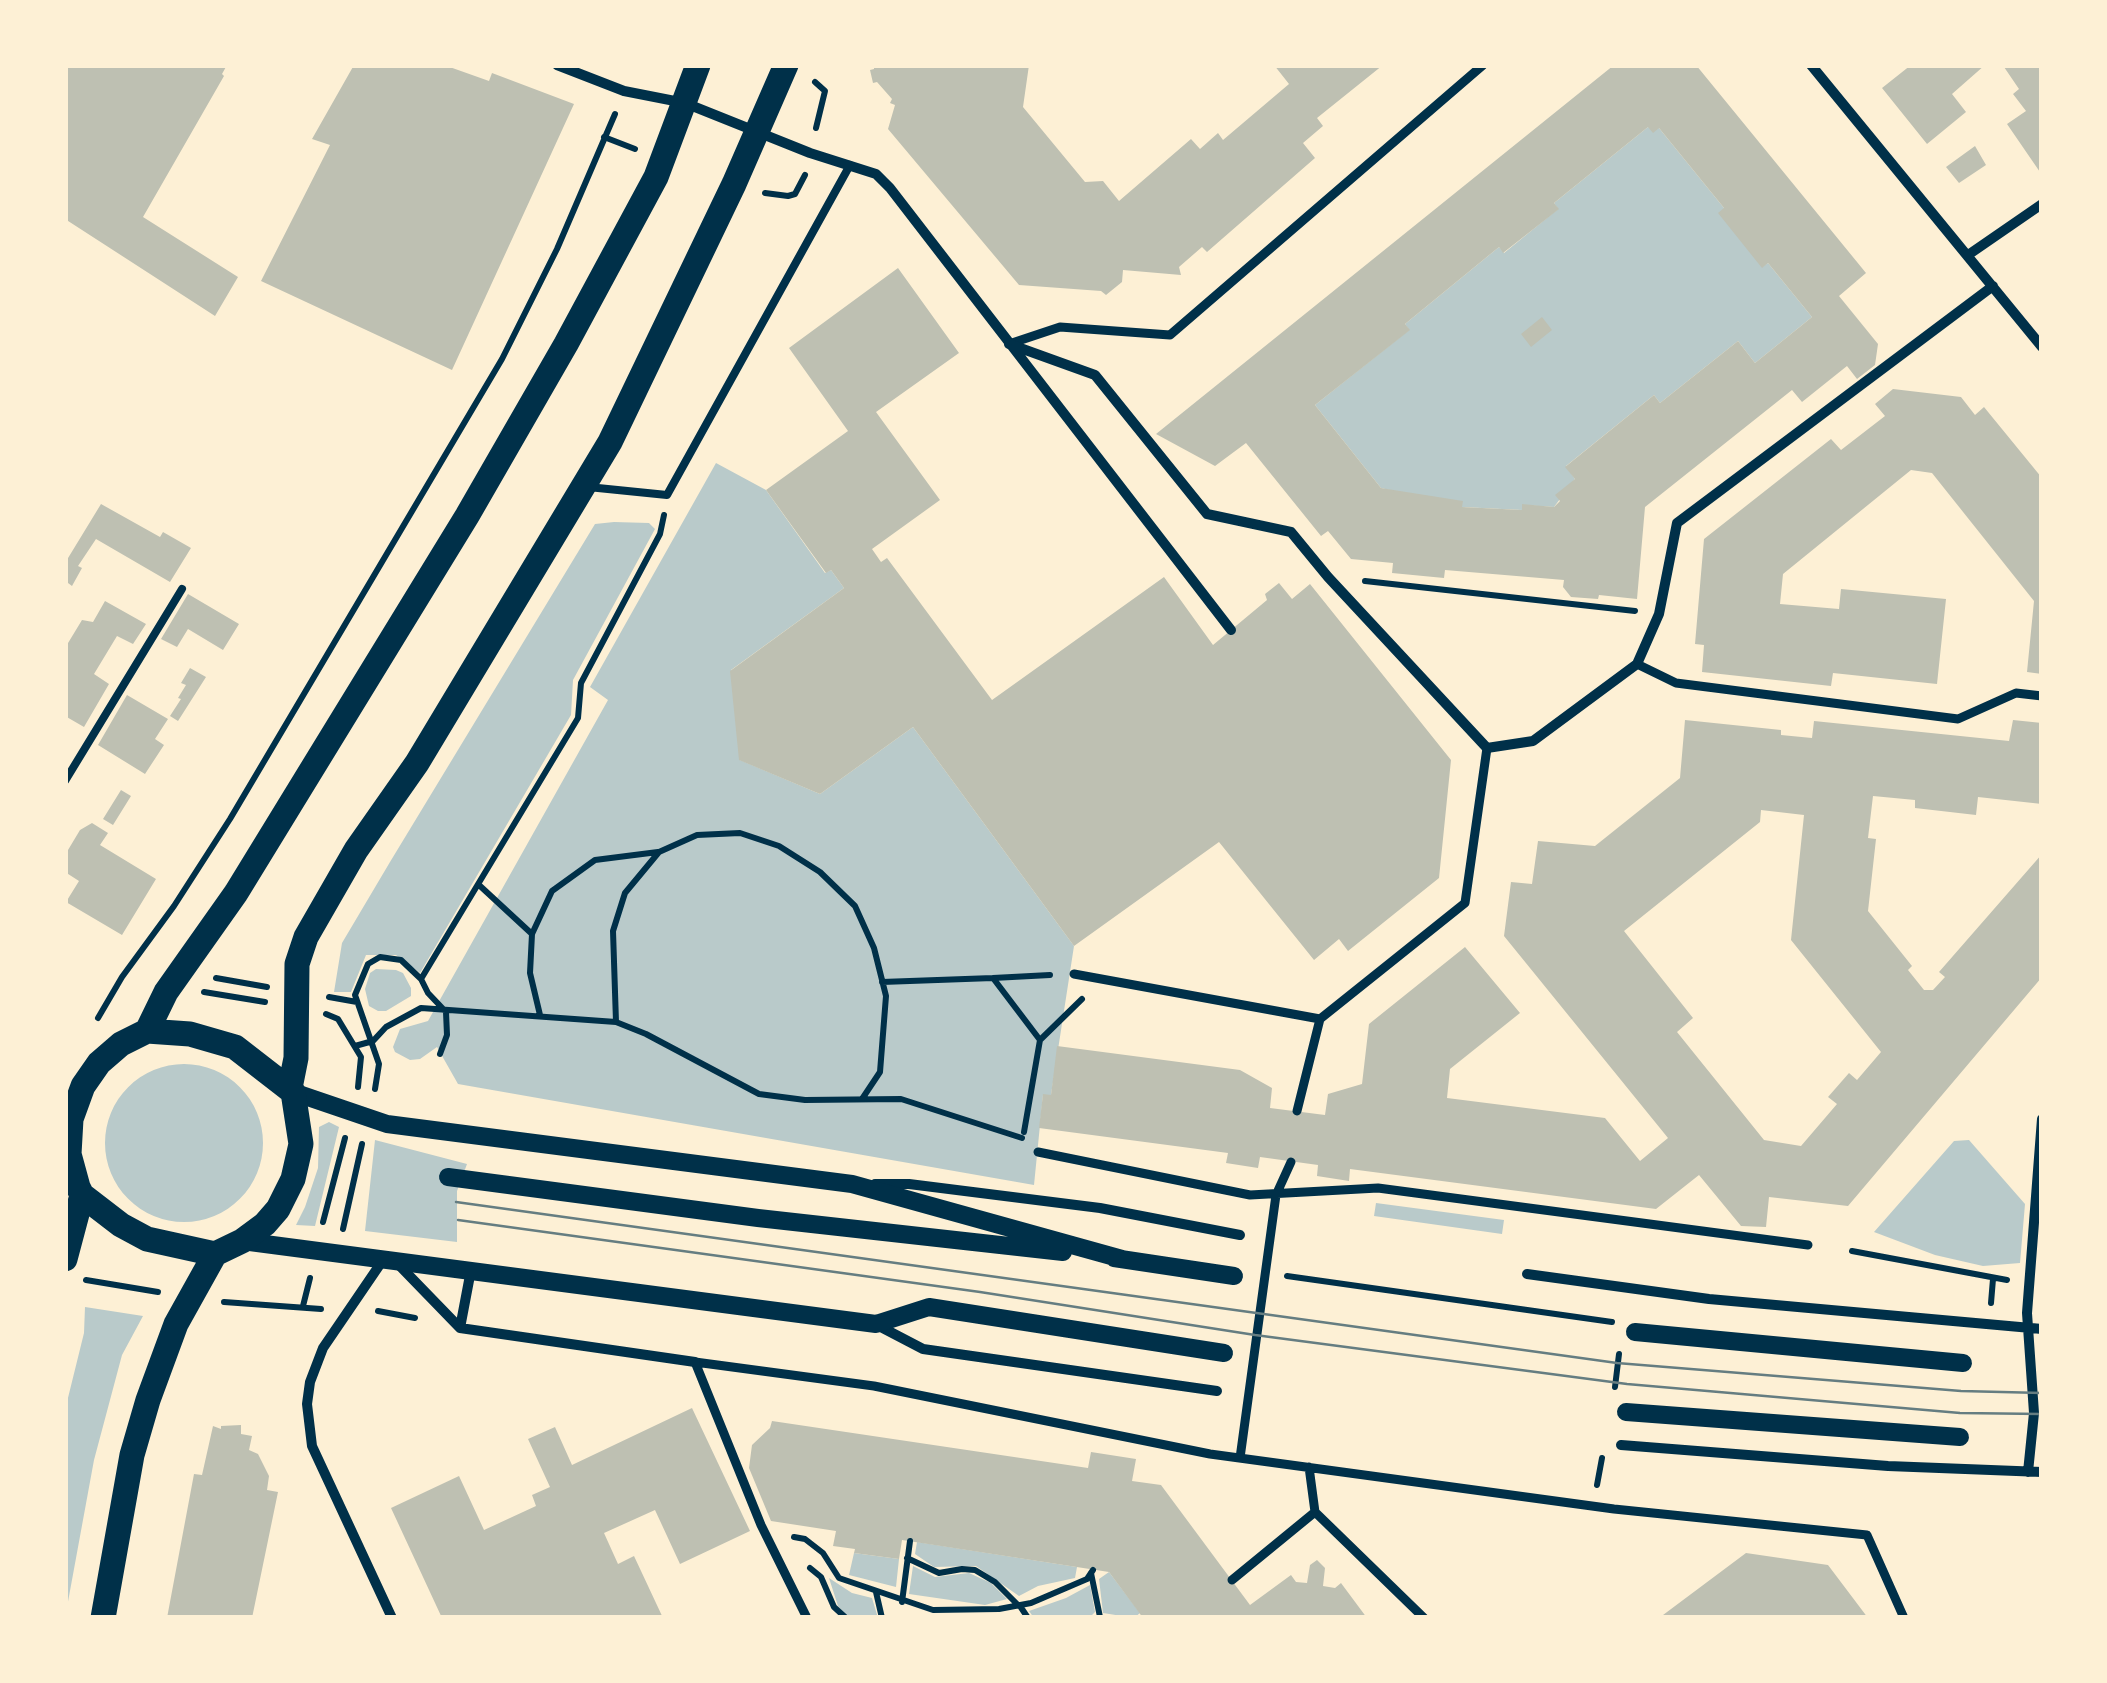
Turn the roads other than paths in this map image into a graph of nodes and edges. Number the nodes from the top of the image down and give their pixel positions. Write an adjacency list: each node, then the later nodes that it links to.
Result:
1 (557, 65): 6 (street)
2 (698, 65): 6 (main road)
3 (1483, 65): 12 (street)
4 (1811, 65): 10 (street)
5 (794, 71): 7 (main road)
6 (685, 103): 7 (street); 23 (main road)
7 (757, 132): 8 (street); 14 (main road)
8 (850, 165): 12 (street); 14 (lane)
9 (2042, 204): 10 (street)
10 (1968, 256): 11 (street)
11 (1992, 286): 13 (street); 17 (street)
12 (1009, 344): 16 (street); 19 (street)
13 (2042, 347)
14 (583, 486): 24 (main road)
15 (182, 590): 20 (lane)
16 (1230, 630)
17 (1637, 664): 18 (street); 19 (street)
18 (2042, 696)
19 (1487, 748): 22 (street)
20 (65, 781)
21 (1074, 974): 22 (street)
22 (1320, 1019): 25 (street)
23 (147, 1031): 24 (main road); 32 (main road)
24 (292, 1090): 30 (street); 34 (main road)
25 (1297, 1112)
26 (2042, 1119): 46 (street)
27 (1038, 1152): 31 (street)
28 (1290, 1162): 31 (street)
29 (448, 1177): 38 (street)
30 (852, 1184): 33 (street); 38 (street)
31 (1276, 1195): 35 (street); 55 (street)
32 (82, 1196): 36 (main road); 37 (main road)
33 (1240, 1235)
34 (242, 1241): 36 (main road); 39 (street)
35 (1808, 1245)
36 (215, 1254): 61 (main road)
37 (65, 1259)
38 (1122, 1259): 42 (street)
39 (390, 1261): 40 (street); 44 (street); 62 (street)
40 (470, 1270): 43 (street); 44 (street)
41 (1526, 1274): 46 (street)
42 (1234, 1276)
43 (876, 1324): 48 (street); 51 (street)
44 (460, 1328): 49 (street)
45 (1629, 1328): 50 (street)
46 (2028, 1328): 47 (street); 57 (street)
47 (2042, 1329)
48 (1224, 1353)
49 (695, 1362): 55 (street); 63 (street)
50 (1963, 1363)
51 (1217, 1390)
52 (1626, 1412): 53 (street)
53 (1960, 1437)
54 (1621, 1445): 57 (street)
55 (1240, 1458): 56 (street)
56 (1309, 1467): 59 (street); 65 (street)
57 (2028, 1472): 58 (street)
58 (2042, 1472)
59 (1316, 1512): 60 (street); 64 (street)
60 (1232, 1580)
61 (103, 1618)
62 (392, 1618)
63 (807, 1618)
64 (1424, 1618)
65 (1904, 1618)

